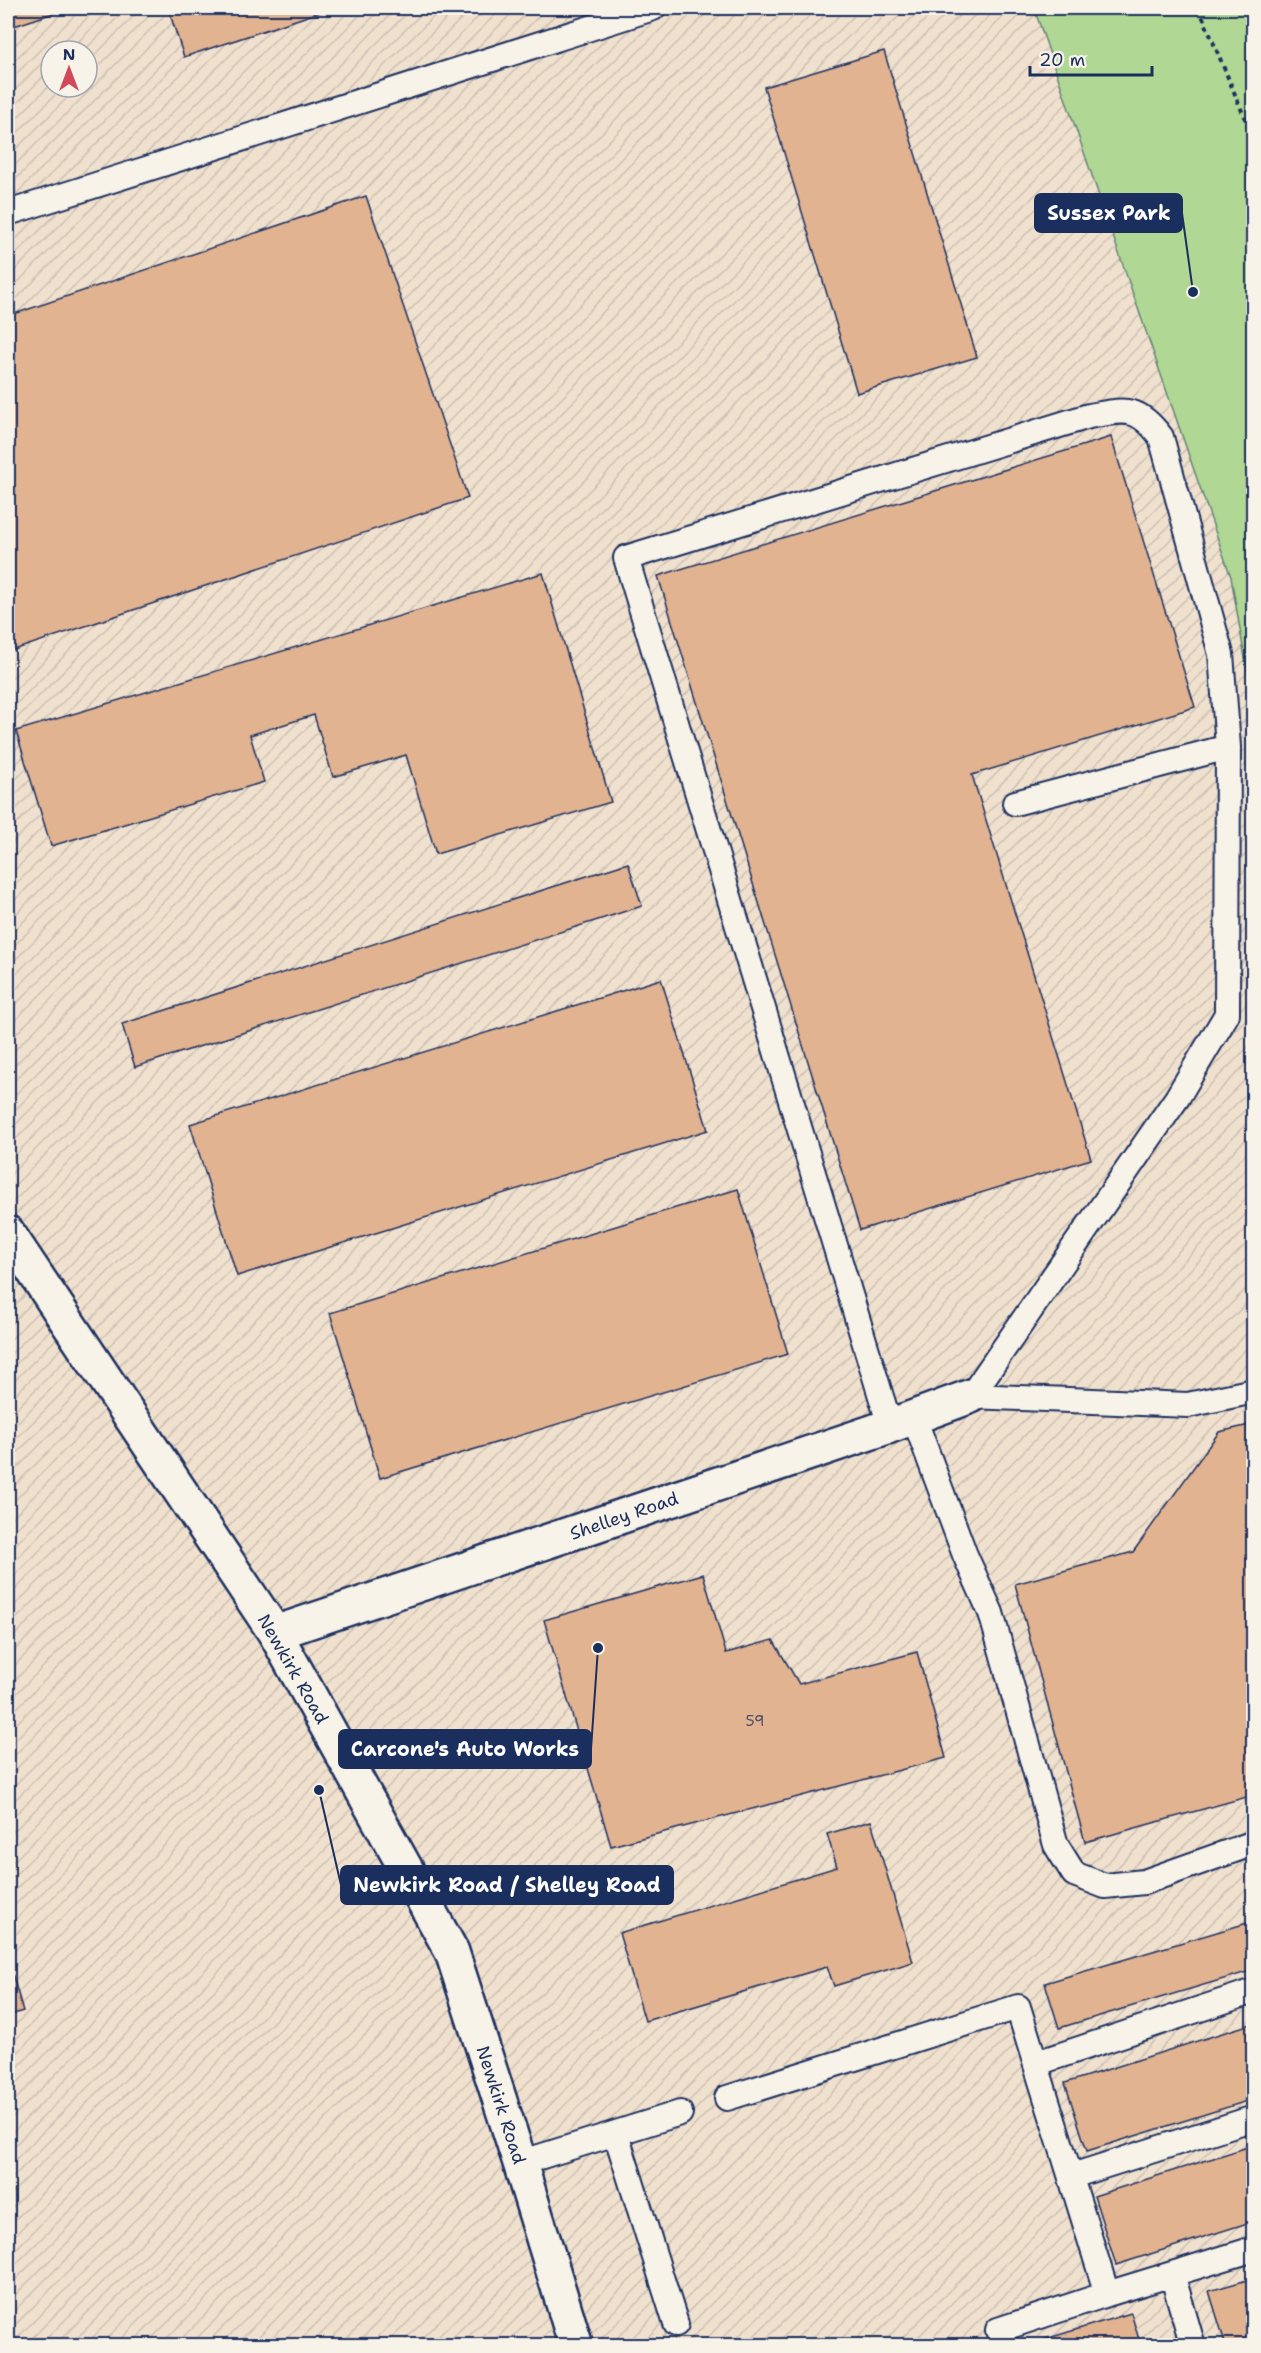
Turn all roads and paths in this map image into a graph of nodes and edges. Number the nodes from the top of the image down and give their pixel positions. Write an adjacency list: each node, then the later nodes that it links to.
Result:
1 (653, 8): 4 (lane)
2 (1199, 8): 3 (path)
3 (1254, 140)
4 (8, 213)
5 (1228, 747): 6 (lane); 9 (lane); 10 (lane)
6 (1015, 802)
7 (8, 1233): 11 (street, Newkirk Road)
8 (1254, 1391): 9 (lane)
9 (971, 1396): 10 (street, Shelley Road)
10 (902, 1420): 11 (street, Shelley Road); 12 (lane)
11 (275, 1633): 19 (street, Newkirk Road)
12 (1254, 1843)
13 (1254, 1991): 14 (lane)
14 (1037, 2063): 15 (lane); 20 (lane)
15 (727, 2098)
16 (680, 2113): 18 (lane)
17 (1254, 2118): 20 (lane)
18 (616, 2133): 19 (lane); 24 (lane)
19 (520, 2163): 25 (street, Newkirk Road)
20 (1072, 2176): 23 (lane)
21 (1254, 2249): 22 (lane)
22 (1172, 2274): 23 (lane); 27 (lane)
23 (1107, 2294): 26 (lane)
24 (676, 2324)
25 (576, 2346)
26 (1003, 2346)
27 (1192, 2346)

